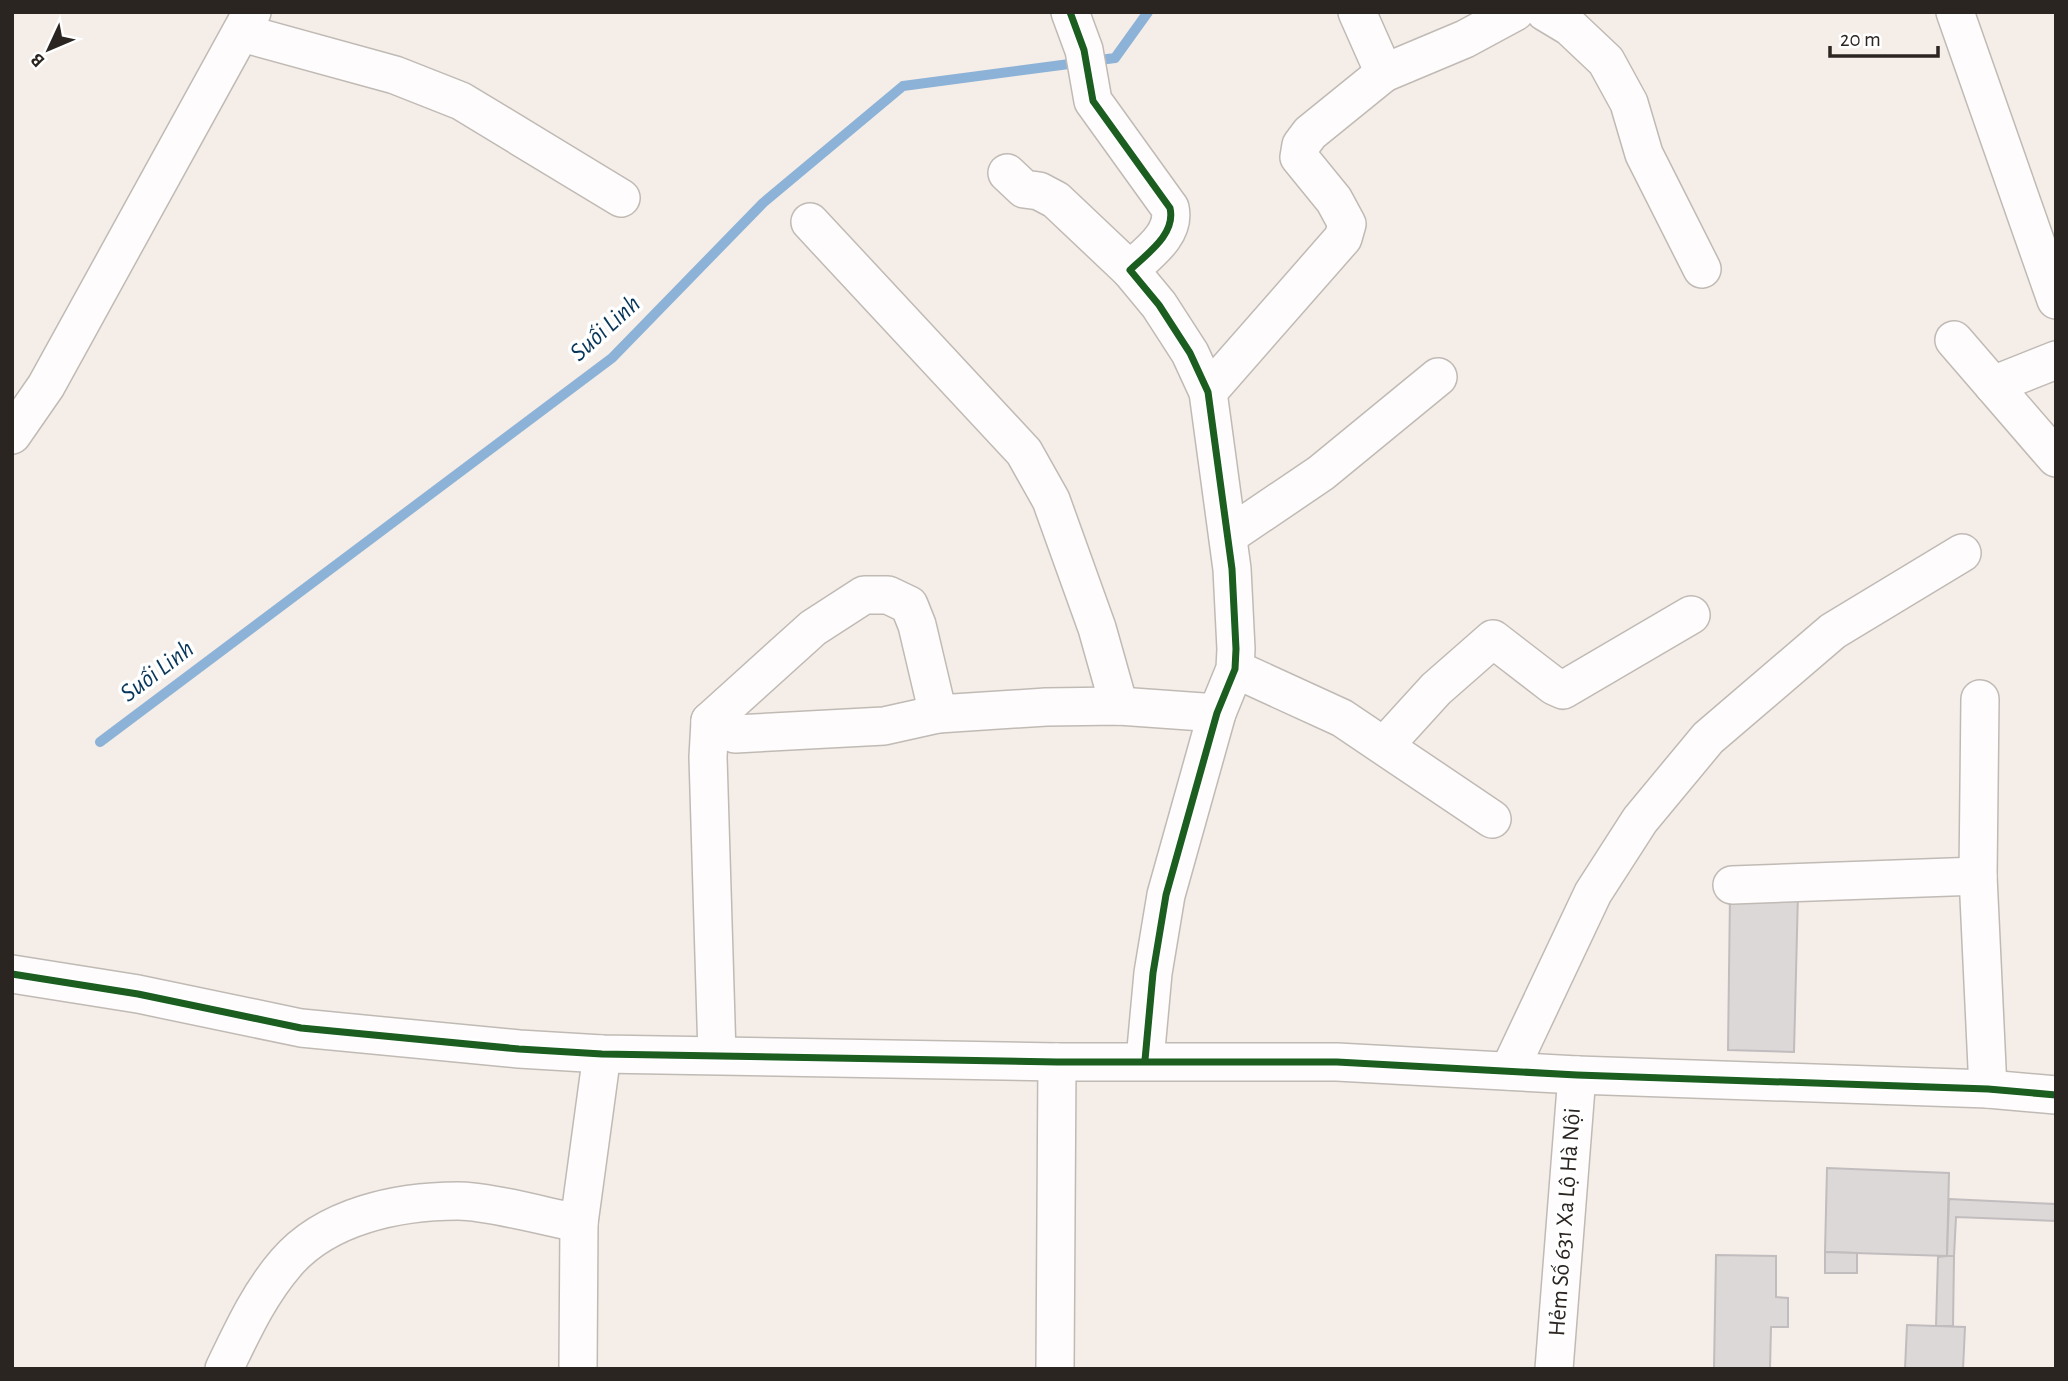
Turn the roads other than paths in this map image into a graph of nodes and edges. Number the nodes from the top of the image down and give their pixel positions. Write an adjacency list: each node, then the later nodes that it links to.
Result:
1 (1070, 12): 12 (street)
2 (1357, 12): 7 (street)
3 (1515, 12): 7 (street)
4 (1545, 12): 11 (street)
5 (1955, 12): 13 (street)
6 (247, 23): 9 (street); 19 (street)
7 (1384, 73): 18 (street)
8 (1007, 173): 12 (street)
9 (621, 198)
10 (810, 222): 26 (street)
11 (1702, 269)
12 (1130, 270): 18 (street)
13 (2056, 300)
14 (1954, 340): 17 (street)
15 (2056, 360): 17 (street)
16 (1438, 377): 21 (street)
17 (1993, 385): 20 (street)
18 (1208, 392): 21 (street)
19 (12, 436)
20 (2056, 458)
21 (1228, 536): 24 (street)
22 (1962, 553): 39 (street)
23 (1690, 615): 30 (street)
24 (1235, 669): 27 (street); 30 (street)
25 (1980, 699): 32 (street)
26 (1119, 706): 27 (street); 28 (street)
27 (1217, 713): 37 (street)
28 (938, 714): 29 (street); 29 (street)
29 (710, 721): 36 (street)
30 (1385, 745): 31 (street)
31 (1492, 820)
32 (1978, 876): 33 (street); 41 (street)
33 (1732, 885)
34 (12, 974): 35 (street)
35 (602, 1054): 36 (street); 43 (street)
36 (716, 1055): 38 (street)
37 (1145, 1060): 38 (street); 39 (street)
38 (1057, 1062): 46 (street)
39 (1509, 1071): 40 (street)
40 (1577, 1075): 41 (street); 47 (street, Hẻm Số 631 Xa Lộ Hà Nội)
41 (1988, 1089): 42 (street)
42 (2056, 1095)
43 (579, 1223): 44 (street); 45 (street)
44 (224, 1369)
45 (578, 1369)
46 (1055, 1369)
47 (1554, 1369)

